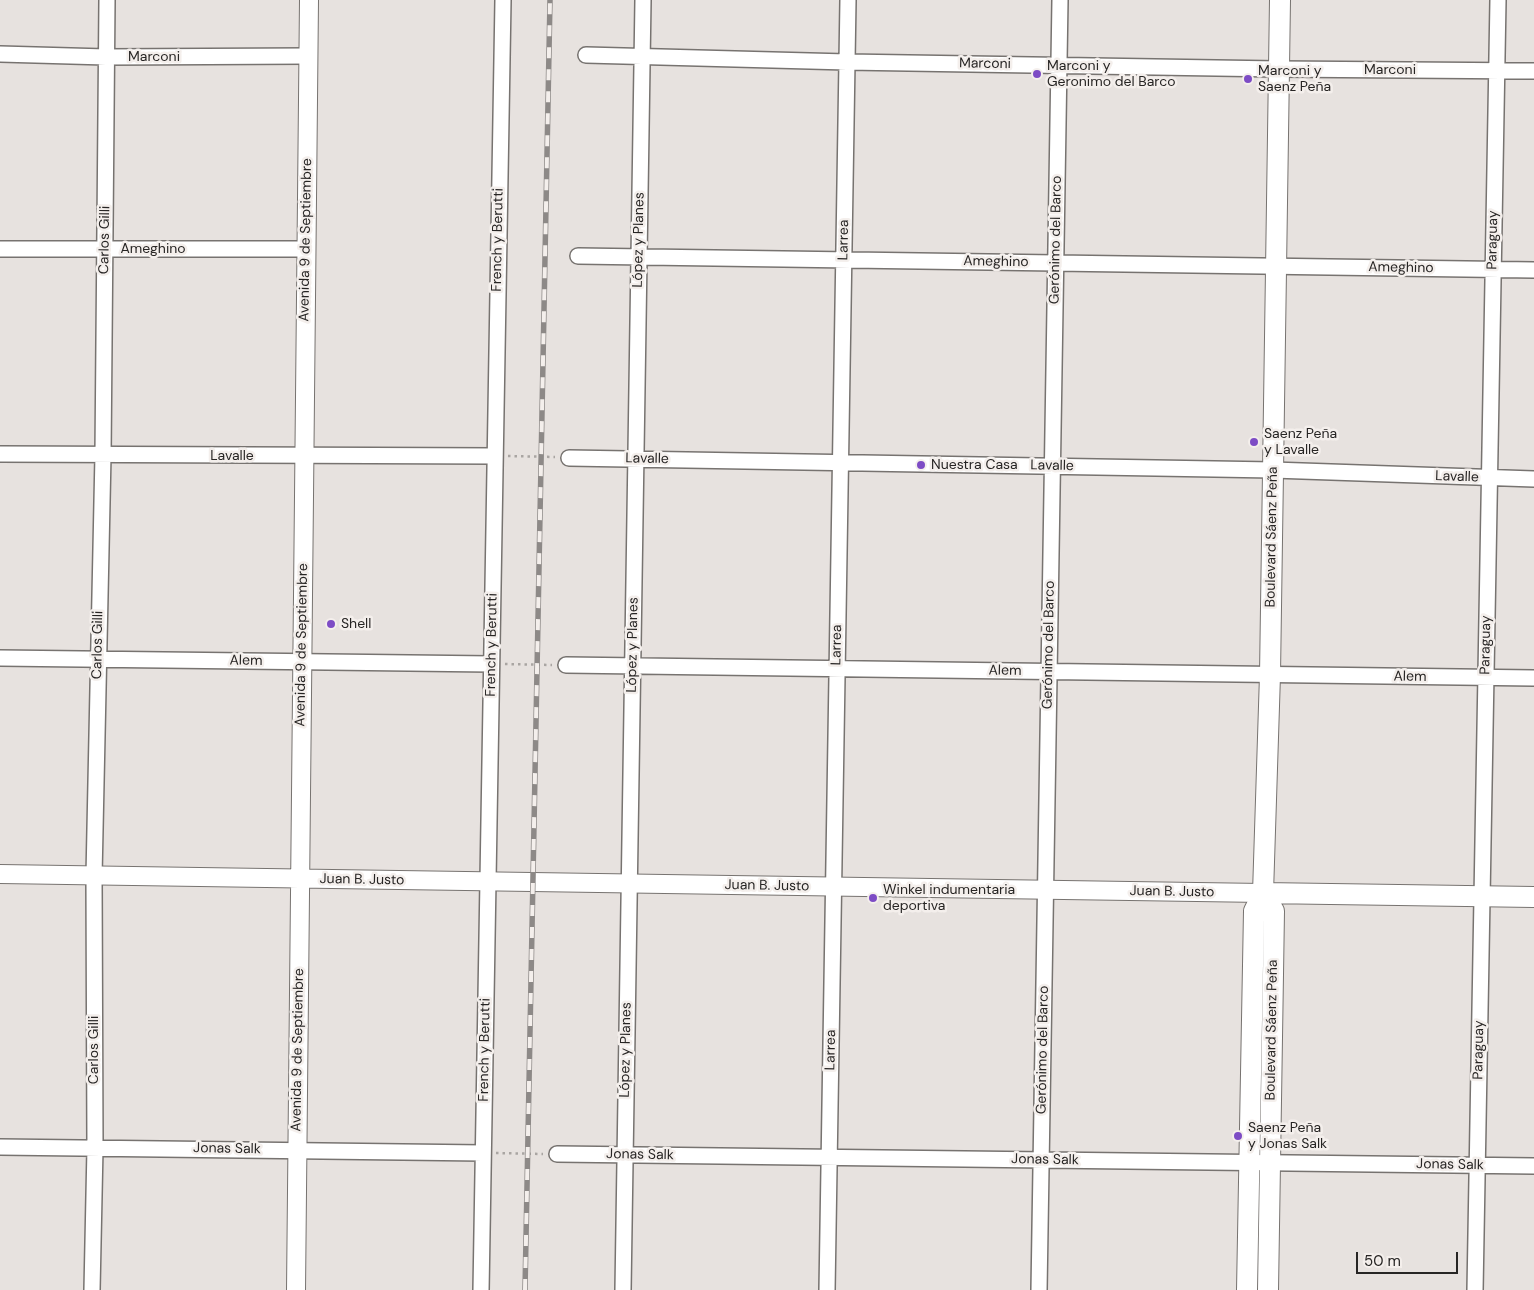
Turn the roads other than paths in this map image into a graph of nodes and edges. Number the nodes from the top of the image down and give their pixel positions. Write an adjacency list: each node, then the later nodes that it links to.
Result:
1 (107, 0): 12 (street, Carlos Gilli)
2 (308, 0): 11 (street, Avenida 9 de Septiembre)
3 (502, 0): 32 (street, French y Berutti)
4 (643, 0): 13 (street, López y Planes)
5 (848, 0): 14 (street, Larrea)
6 (1060, 0): 15 (street, Gerónimo del Barco)
7 (1280, 0): 16 (main road, Boulevard Sáenz Peña)
8 (1498, 0): 17 (street, Paraguay)
9 (0, 54): 12 (street, Marconi)
10 (586, 55): 13 (street, Marconi)
11 (308, 56): 12 (street, Marconi); 21 (street, Avenida 9 de Septiembre)
12 (106, 57): 20 (street, Carlos Gilli)
13 (642, 57): 14 (street, Marconi); 23 (street, López y Planes)
14 (847, 62): 15 (street, Marconi); 24 (street, Larrea)
15 (1059, 64): 16 (street, Marconi); 25 (street, Gerónimo del Barco)
16 (1278, 69): 17 (street, Marconi); 26 (main road, Boulevard Sáenz Peña)
17 (1496, 70): 18 (street, Marconi); 27 (street, Paraguay)
18 (1534, 71)
19 (0, 248): 20 (street, Ameghino)
20 (105, 249): 21 (street, Ameghino); 30 (street, Carlos Gilli)
21 (306, 249): 31 (street, Avenida 9 de Septiembre)
22 (578, 256): 23 (street, Ameghino)
23 (639, 256): 24 (street, Ameghino); 34 (street, López y Planes)
24 (844, 260): 25 (street, Ameghino); 35 (street, Larrea)
25 (1056, 263): 26 (street, Ameghino); 36 (street, Gerónimo del Barco)
26 (1276, 267): 27 (street, Ameghino); 37 (main road, Boulevard Sáenz Peña)
27 (1493, 270): 28 (street, Ameghino); 38 (street, Paraguay)
28 (1534, 270)
29 (0, 454): 30 (street, Lavalle)
30 (103, 455): 31 (street, Lavalle); 41 (street, Carlos Gilli)
31 (304, 456): 32 (street, Lavalle); 42 (street, Avenida 9 de Septiembre)
32 (494, 456): 43 (street, French y Berutti)
33 (569, 458): 34 (street, Lavalle)
34 (635, 458): 35 (street, Lavalle); 45 (street, López y Planes)
35 (840, 464): 36 (street, Lavalle); 46 (street, Larrea)
36 (1052, 466): 37 (street, Lavalle); 47 (street, Gerónimo del Barco)
37 (1273, 470): 38 (street, Lavalle); 48 (main road, Boulevard Sáenz Peña)
38 (1488, 478): 39 (street, Lavalle); 49 (street, Paraguay)
39 (1534, 480)
40 (0, 658): 41 (street, Alem)
41 (98, 659): 42 (street, Alem); 52 (street, Carlos Gilli)
42 (302, 662): 43 (street, Alem); 53 (street, Avenida 9 de Septiembre)
43 (491, 664): 54 (street, French y Berutti)
44 (566, 666): 45 (street, Alem)
45 (632, 666): 46 (street, Alem); 55 (street, López y Planes)
46 (837, 669): 47 (street, Alem); 56 (street, Larrea)
47 (1049, 672): 48 (street, Alem); 57 (street, Gerónimo del Barco)
48 (1270, 675): 49 (street, Alem); 58 (main road, Boulevard Sáenz Peña)
49 (1486, 678): 50 (street, Alem); 59 (street, Paraguay)
50 (1534, 678)
51 (0, 874): 52 (street, Juan B. Justo)
52 (94, 876): 53 (street, Juan B. Justo); 62 (street, Carlos Gilli)
53 (300, 879): 54 (street, Juan B. Justo); 63 (street, Avenida 9 de Septiembre)
54 (488, 882): 55 (street, Juan B. Justo); 64 (street, French y Berutti)
55 (629, 884): 56 (street, Juan B. Justo); 66 (street, López y Planes)
56 (834, 887): 57 (street, Juan B. Justo); 67 (street, Larrea)
57 (1045, 890): 58 (street, Juan B. Justo); 68 (street, Gerónimo del Barco)
58 (1263, 893): 59 (main road, Juan B. Justo); 69 (main road, Boulevard Sáenz Peña); 70 (main road, Boulevard Sáenz Peña)
59 (1482, 896): 60 (main road, Juan B. Justo); 71 (street, Paraguay)
60 (1534, 897)
61 (0, 1146): 62 (street, Jonas Salk)
62 (94, 1148): 63 (street, Jonas Salk); 73 (street, Carlos Gilli)
63 (297, 1150): 64 (street, Jonas Salk); 74 (street, Avenida 9 de Septiembre)
64 (483, 1153): 75 (street, French y Berutti)
65 (557, 1154): 66 (street, Jonas Salk)
66 (625, 1154): 67 (street, Jonas Salk); 76 (street, López y Planes)
67 (829, 1157): 68 (street, Jonas Salk); 77 (street, Larrea)
68 (1041, 1160): 69 (street, Jonas Salk); 78 (street, Gerónimo del Barco)
69 (1250, 1162): 70 (street, Jonas Salk); 79 (main road, Boulevard Sáenz Peña)
70 (1270, 1163): 71 (street, Jonas Salk); 80 (main road, Boulevard Sáenz Peña)
71 (1477, 1165): 72 (street, Jonas Salk); 81 (street, Paraguay)
72 (1534, 1166)
73 (92, 1290)
74 (296, 1290)
75 (481, 1290)
76 (622, 1290)
77 (827, 1290)
78 (1039, 1290)
79 (1247, 1290)
80 (1268, 1290)
81 (1475, 1290)

